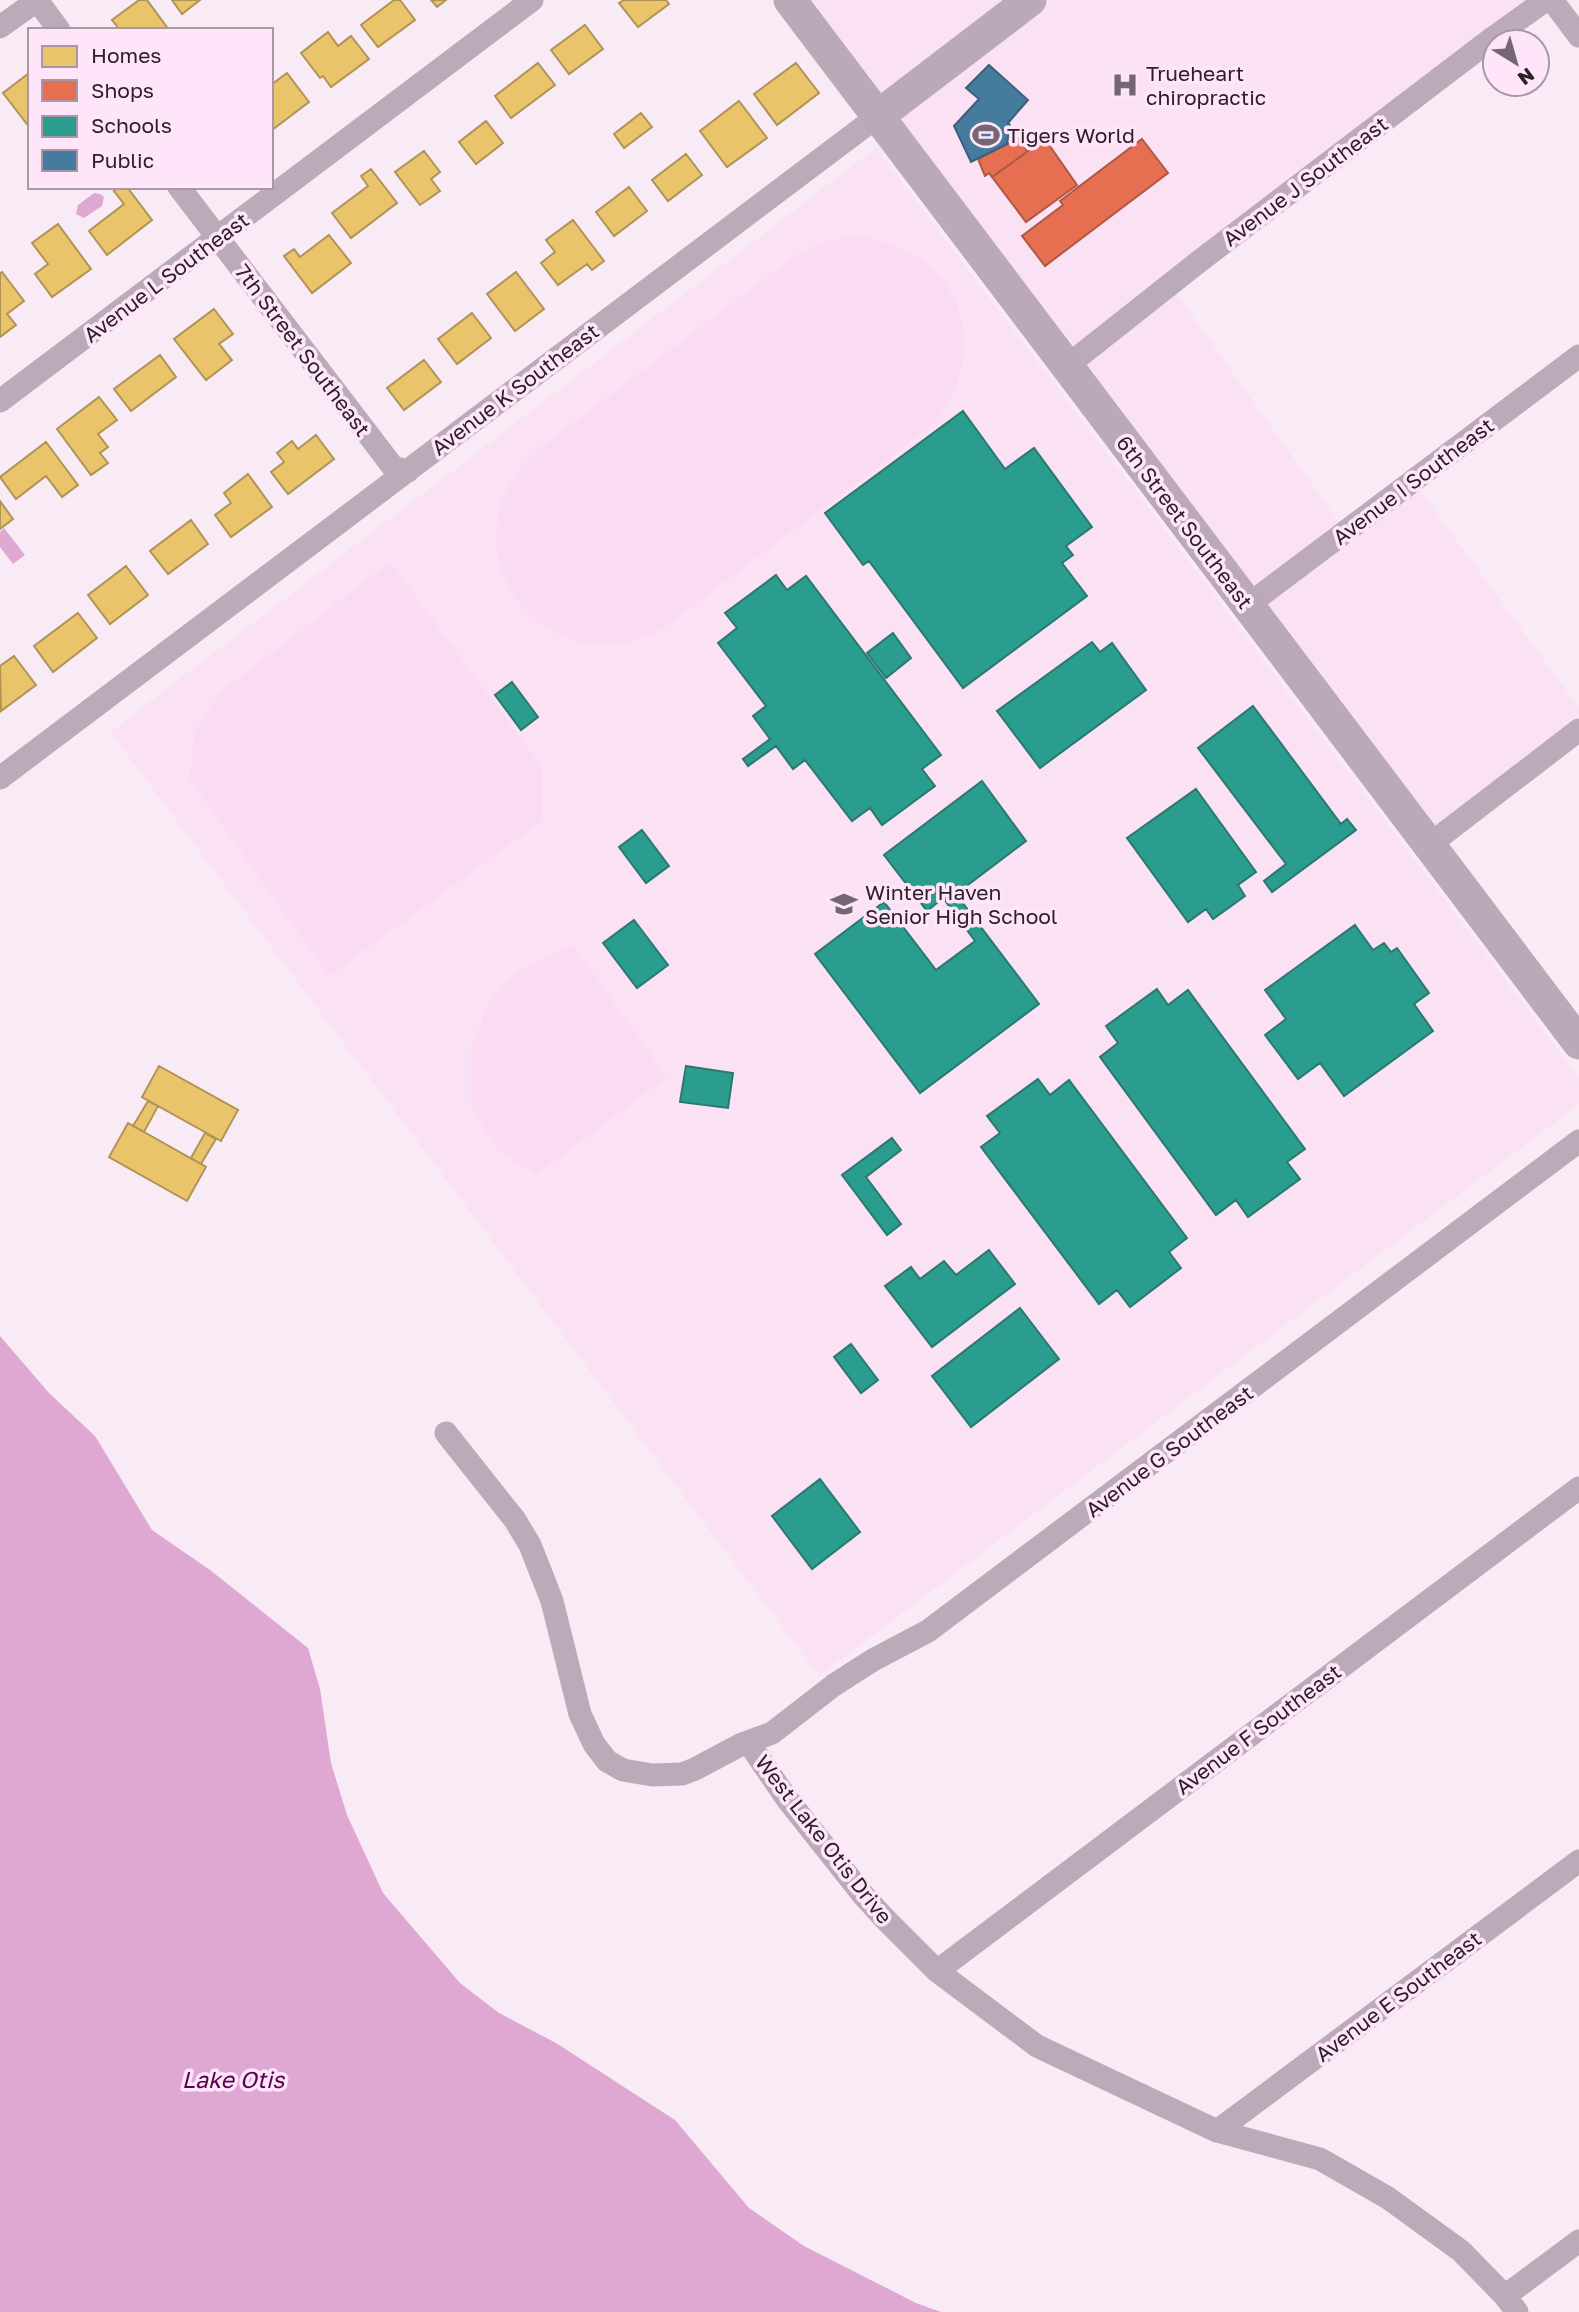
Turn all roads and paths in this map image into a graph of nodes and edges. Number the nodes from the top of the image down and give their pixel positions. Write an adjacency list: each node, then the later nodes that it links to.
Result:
1 (37, 0): 7 (street); 8 (street)
2 (532, 0): 12 (street, Avenue L Southeast)
3 (790, 0): 10 (street, 6th Street Southeast)
4 (1030, 0): 10 (street, Avenue K Southeast)
5 (1546, 0): 14 (street, Avenue J Southeast)
6 (1552, 0): 9 (street)
7 (0, 27)
8 (58, 28)
9 (1579, 36)
10 (878, 116): 14 (street, 6th Street Southeast); 16 (street, Avenue K Southeast)
11 (180, 189): 12 (street, 7th Street Southeast)
12 (217, 238): 15 (street, Avenue L Southeast); 16 (street, 7th Street Southeast)
13 (1579, 356): 17 (street, Avenue I Southeast)
14 (1067, 366): 17 (street, 6th Street Southeast)
15 (0, 401)
16 (408, 471): 19 (street, Avenue K Southeast)
17 (1248, 605): 20 (street, 6th Street Southeast)
18 (1579, 730): 20 (street)
19 (0, 778)
20 (1429, 845): 21 (street, 6th Street Southeast)
21 (1579, 1043)
22 (1579, 1141): 25 (street, Avenue G Southeast)
23 (446, 1433): 25 (street, West Lake Otis Drive)
24 (1579, 1488): 27 (street, Avenue F Southeast)
25 (748, 1742): 27 (street, West Lake Otis Drive)
26 (1579, 1861): 28 (street, Avenue E Southeast)
27 (937, 1971): 28 (street, West Lake Otis Drive)
28 (1217, 2131): 30 (street, West Lake Otis Drive)
29 (1579, 2241): 30 (street)
30 (1511, 2304)

